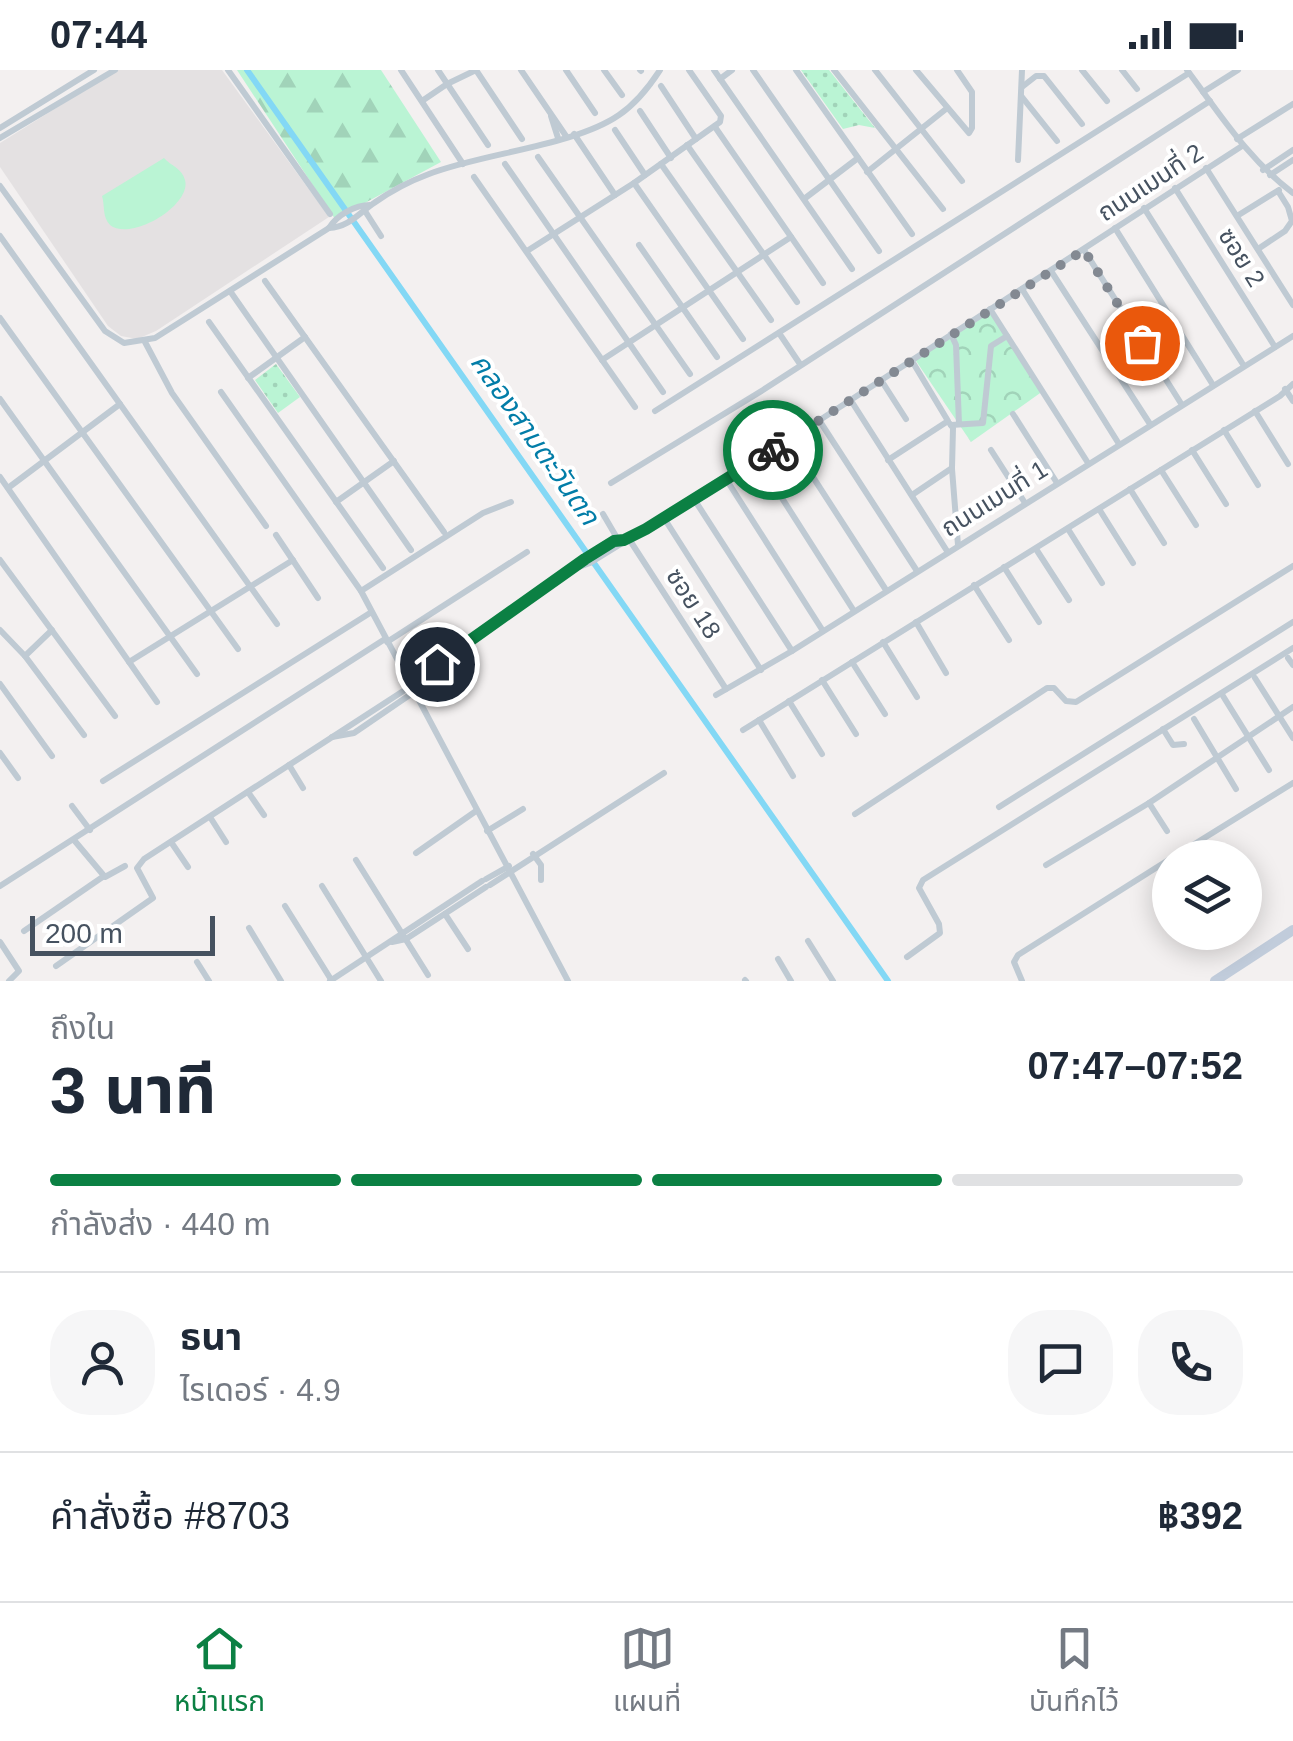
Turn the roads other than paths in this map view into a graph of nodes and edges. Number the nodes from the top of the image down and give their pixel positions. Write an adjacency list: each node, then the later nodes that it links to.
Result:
1 (94, 70): 41 (street)
2 (114, 70): 45 (street)
3 (228, 70): 82 (street)
4 (401, 70): 33 (street)
5 (438, 70): 26 (street)
6 (477, 70): 26 (street); 47 (street)
7 (521, 70): 44 (street)
8 (566, 70): 38 (street)
9 (604, 70): 31 (street)
10 (660, 70): 44 (street)
11 (689, 70): 40 (street)
12 (714, 70): 25 (street)
13 (732, 70): 25 (street)
14 (753, 70): 68 (street)
15 (796, 70): 56 (street)
16 (834, 70): 52 (street)
17 (875, 70): 42 (street)
18 (916, 70): 36 (street)
19 (957, 70): 36 (street)
20 (1022, 70): 29 (street)
21 (1082, 70): 34 (street)
22 (1122, 70): 28 (street)
23 (1238, 70): 30 (street)
24 (1188, 72): 30 (street); 112 (street)
25 (720, 80): 76 (street)
26 (448, 84): 33 (street); 50 (street)
27 (660, 86): 46 (street)
28 (1137, 89)
29 (1021, 92): 39 (street); 48 (street); 57 (street)
30 (1203, 92): 32 (street)
31 (622, 95)
32 (1210, 101): 49 (street); 125 (street)
33 (422, 102): 59 (street)
34 (1107, 102)
35 (1293, 104): 49 (street, ถนนเมนที่ 2)
36 (946, 109): 42 (street)
37 (640, 111): 55 (street)
38 (595, 113)
39 (1082, 124)
40 (714, 127): 46 (street); 89 (street)
41 (0, 128)
42 (921, 129): 52 (street); 69 (street)
43 (615, 130): 65 (street)
44 (566, 136): 59 (street); 75 (street)
45 (0, 138)
46 (696, 138): 51 (street)
47 (522, 139)
48 (1057, 142)
49 (1239, 142): 62 (street, ถนนเมนที่ 2); 64 (street)
50 (488, 145)
51 (688, 145): 55 (street); 95 (street)
52 (896, 148): 63 (street); 78 (street)
53 (1293, 150): 64 (street)
54 (538, 156): 80 (street)
55 (670, 158): 61 (street)
56 (858, 158): 63 (street); 68 (street)
57 (1018, 160)
58 (1293, 160): 64 (street)
59 (462, 164): 77 (street)
60 (505, 164): 85 (street)
61 (661, 164): 65 (street); 98 (street)
62 (1206, 168): 72 (street, ถนนเมนที่ 2); 81 (street)
63 (868, 172): 86 (street)
64 (1266, 172): 73 (street)
65 (645, 175): 70 (street)
66 (474, 177): 94 (street)
67 (0, 178): 71 (street)
68 (830, 180): 76 (street); 93 (street)
69 (962, 181)
70 (634, 183): 75 (street); 102 (street)
71 (1, 187): 118 (street)
72 (1175, 188): 79 (street, ถนนเมนที่ 2); 120 (street, ซอย 2)
73 (1281, 188): 74 (street); 81 (street); 92 (street)
74 (1293, 193)
75 (615, 196): 80 (street)
76 (804, 199): 96 (street)
77 (364, 208): 82 (street); 83 (street); 88 (street)
78 (943, 208)
79 (1144, 208): 84 (street, ถนนเมนที่ 2); 126 (street)
80 (580, 216): 85 (street); 111 (street)
81 (1237, 216): 92 (street)
82 (332, 217): 83 (street)
83 (328, 228): 103 (street)
84 (1114, 228): 91 (street, ถนนเมนที่ 2); 130 (street)
85 (552, 234): 94 (street); 119 (street)
86 (912, 234)
87 (0, 236): 136 (street)
88 (380, 236)
89 (790, 237): 95 (street); 100 (street)
90 (639, 245): 106 (street)
91 (1084, 250): 97 (street, ถนนเมนที่ 2); 137 (street)
92 (1258, 250): 105 (street)
93 (879, 251)
94 (526, 252): 123 (street)
95 (764, 254): 98 (street); 104 (street)
96 (852, 269)
97 (1051, 270): 101 (street, ถนนเมนที่ 2); 145 (street)
98 (738, 272): 102 (street); 109 (street)
99 (265, 281): 116 (street)
100 (824, 283)
101 (1022, 289): 107 (street, ถนนเมนที่ 2); 149 (street)
102 (710, 290): 106 (street); 117 (street)
103 (230, 291): 118 (street); 122 (street)
104 (797, 302)
105 (1293, 305)
106 (682, 307): 111 (street); 121 (street)
107 (990, 309): 113 (street, ถนนเมนที่ 2); 114 (street)
108 (0, 318): 147 (street)
109 (771, 320)
110 (208, 322): 128 (street)
111 (654, 324): 119 (street); 127 (street)
112 (778, 333): 125 (street); 139 (street)
113 (951, 334): 124 (street, ถนนเมนที่ 2); 144 (street)
114 (1007, 336): 144 (street); 156 (street)
115 (1293, 336): 120 (street, ถนนเมนที่ 1)
116 (306, 337): 122 (street); 155 (street)
117 (743, 339)
118 (145, 342): 178 (street)
119 (628, 342): 123 (street); 132 (street)
120 (1275, 347): 126 (street, ถนนเมนที่ 1)
121 (717, 357)
122 (277, 358): 128 (street); 162 (street)
123 (602, 360): 138 (street)
124 (912, 360): 129 (street, ถนนเมนที่ 2); 144 (street)
125 (800, 364): 163 (street)
126 (1244, 366): 130 (street, ถนนเมนที่ 1)
127 (690, 374)
128 (248, 378): 170 (street)
129 (882, 380): 135 (street, ถนนเมนที่ 2); 142 (street)
130 (1213, 385): 137 (street, ถนนเมนที่ 1)
131 (221, 392): 200 (street)
132 (664, 392)
133 (1289, 393): 140 (street)
134 (0, 399): 152 (street)
135 (850, 399): 143 (street, ถนนเมนที่ 2); 154 (street)
136 (120, 404): 147 (street); 198 (street)
137 (1182, 404): 145 (street, ถนนเมนที่ 1)
138 (635, 407)
139 (655, 411)
140 (1255, 411): 146 (street); 157 (street)
141 (1013, 414): 164 (street)
142 (906, 419)
143 (819, 420): 148 (street, ถนนเมนที่ 2); 195 (street)
144 (952, 424): 154 (street); 158 (street)
145 (1150, 424): 149 (street, ถนนเมนที่ 1)
146 (1224, 430): 151 (street); 165 (street)
147 (84, 432): 152 (street); 203 (street)
148 (789, 440): 153 (street, ถนนเมนที่ 2); 199 (street)
149 (1119, 444): 156 (street, ถนนเมนที่ 1)
150 (992, 450): 172 (street)
151 (1192, 450): 159 (street); 173 (street)
152 (43, 459): 166 (street); 213 (street)
153 (757, 460): 161 (street, ถนนเมนที่ 2); 204 (street)
154 (888, 460): 168 (street)
155 (394, 461): 162 (street); 180 (street)
156 (1088, 463): 164 (street, ถนนเมนที่ 1)
157 (1288, 464)
158 (952, 468): 168 (street); 184 (street)
159 (1161, 470): 167 (street); 177 (street)
160 (0, 477): 166 (street)
161 (726, 479): 169 (street, ถนนเมนที่ 2); 212 (street)
162 (365, 482): 170 (street); 186 (street)
163 (611, 483)
164 (1057, 483): 172 (street, ถนนเมนที่ 1)
165 (1258, 485)
166 (8, 488): 221 (street)
167 (1130, 489): 174 (street); 183 (street)
168 (912, 495): 188 (street)
169 (694, 499): 176 (street, ถนนเมนที่ 2); 219 (street)
170 (336, 502): 193 (street)
171 (511, 502): 200 (street)
172 (1025, 502): 184 (street, ถนนเมนที่ 1)
173 (1226, 504)
174 (1099, 509): 179 (street); 191 (street)
175 (603, 514): 182 (street, ซอย 18)
176 (664, 518): 182 (street, ถนนเมนที่ 2); 223 (street)
177 (1196, 525)
178 (266, 526)
179 (1068, 529): 185 (street); 196 (street)
180 (444, 532)
181 (276, 535): 190 (street)
182 (623, 541): 229 (street, ถนนเมนที่ 2); 230 (street, ซอย 18)
183 (1164, 542)
184 (958, 545): 188 (street, ถนนเมนที่ 1)
185 (1036, 549): 194 (street); 202 (street)
186 (411, 550)
187 (527, 552): 214 (street)
188 (948, 552): 195 (street, ถนนเมนที่ 1)
189 (0, 560): 211 (street)
190 (292, 560): 198 (street); 201 (street)
191 (1133, 563)
192 (1293, 566): 268 (street)
193 (383, 568)
194 (1004, 568): 197 (street); 207 (street)
195 (917, 571): 199 (street, ถนนเมนที่ 1)
196 (1102, 583)
197 (974, 585): 206 (street); 215 (street)
198 (250, 586): 203 (street); 209 (street)
199 (886, 591): 204 (street, ถนนเมนที่ 1)
200 (360, 592): 205 (street)
201 (318, 598)
202 (1069, 600)
203 (211, 610): 213 (street); 218 (street)
204 (854, 611): 212 (street, ถนนเมนที่ 1)
205 (370, 613): 214 (street); 258 (street)
206 (916, 622): 216 (street); 224 (street)
207 (1039, 622)
208 (1293, 622): 265 (street)
209 (277, 624)
210 (0, 630): 220 (street)
211 (52, 630): 220 (street); 238 (street)
212 (823, 631): 219 (street, ถนนเมนที่ 1)
213 (170, 637): 221 (street); 225 (street)
214 (386, 640): 229 (street); 271 (street)
215 (1008, 640)
216 (883, 642): 222 (street); 233 (street)
217 (1293, 648): 243 (street)
218 (238, 649)
219 (792, 651): 223 (street, ถนนเมนที่ 1)
220 (25, 656): 245 (street)
221 (129, 662): 235 (street)
222 (852, 662): 227 (street); 237 (street)
223 (761, 670): 230 (street, ถนนเมนที่ 1)
224 (946, 673)
225 (197, 674)
226 (1255, 678): 239 (street)
227 (822, 680): 234 (street); 244 (street)
228 (0, 684): 251 (street)
229 (411, 687): 253 (street, ถนนเมนที่ 2); 267 (street)
230 (726, 689): 231 (street, ถนนเมนที่ 1)
231 (716, 694)
232 (1223, 696): 246 (street)
233 (917, 698)
234 (789, 701): 240 (street); 250 (street)
235 (158, 702)
236 (1293, 707): 239 (street)
237 (885, 714)
238 (116, 716)
239 (1279, 716): 246 (street); 247 (street)
240 (758, 720): 242 (street); 256 (street)
241 (1194, 720): 252 (street)
242 (744, 730)
243 (1163, 730): 248 (street); 300 (street)
244 (856, 734)
245 (84, 735)
246 (1248, 736): 252 (street); 254 (street)
247 (1293, 738)
248 (1184, 744)
249 (0, 753): 257 (street)
250 (822, 754)
251 (52, 756)
252 (1216, 758): 261 (street); 263 (street)
253 (289, 764): 260 (street); 262 (street, ถนนเมนที่ 2)
254 (1269, 770)
255 (664, 773): 279 (street)
256 (793, 776)
257 (18, 778)
258 (102, 781)
259 (1293, 783): 275 (street)
260 (303, 788)
261 (1236, 789)
262 (248, 792): 269 (street); 270 (street, ถนนเมนที่ 2)
263 (1149, 803): 273 (street); 281 (street)
264 (72, 806): 271 (street)
265 (999, 807)
266 (522, 810): 272 (street)
267 (476, 811): 272 (street); 278 (street)
268 (854, 814)
269 (264, 815)
270 (210, 817): 276 (street, ถนนเมนที่ 2); 277 (street)
271 (90, 830): 274 (street)
272 (487, 831): 284 (street)
273 (1167, 831)
274 (74, 840): 286 (street); 289 (street)
275 (1200, 840)
276 (171, 842): 283 (street); 304 (street, ถนนเมนที่ 2)
277 (226, 842)
278 (416, 852)
279 (534, 854): 284 (street); 287 (street)
280 (356, 860): 296 (street)
281 (1046, 865)
282 (125, 866): 286 (street)
283 (188, 867)
284 (508, 870): 288 (street); 312 (street)
285 (1152, 870): 315 (street)
286 (104, 876): 295 (street)
287 (541, 880)
288 (486, 883): 292 (street); 296 (street)
289 (0, 886)
290 (322, 886): 301 (street)
291 (285, 906): 310 (street)
292 (446, 914): 296 (street); 299 (street)
293 (249, 928): 309 (street)
294 (1293, 930): 306 (main road)
295 (24, 931)
296 (403, 935): 301 (street); 305 (street)
297 (808, 941): 314 (street)
298 (0, 942): 307 (street)
299 (468, 950)
300 (907, 956)
301 (367, 958): 310 (street); 311 (street)
302 (778, 959): 313 (street)
303 (197, 962): 308 (street)
304 (56, 966)
305 (428, 975)
306 (1219, 980)
307 (9, 981)
308 (209, 981)
309 (281, 981)
310 (331, 981)
311 (381, 981)
312 (568, 981)
313 (792, 981)
314 (834, 981)
315 (1022, 981)

